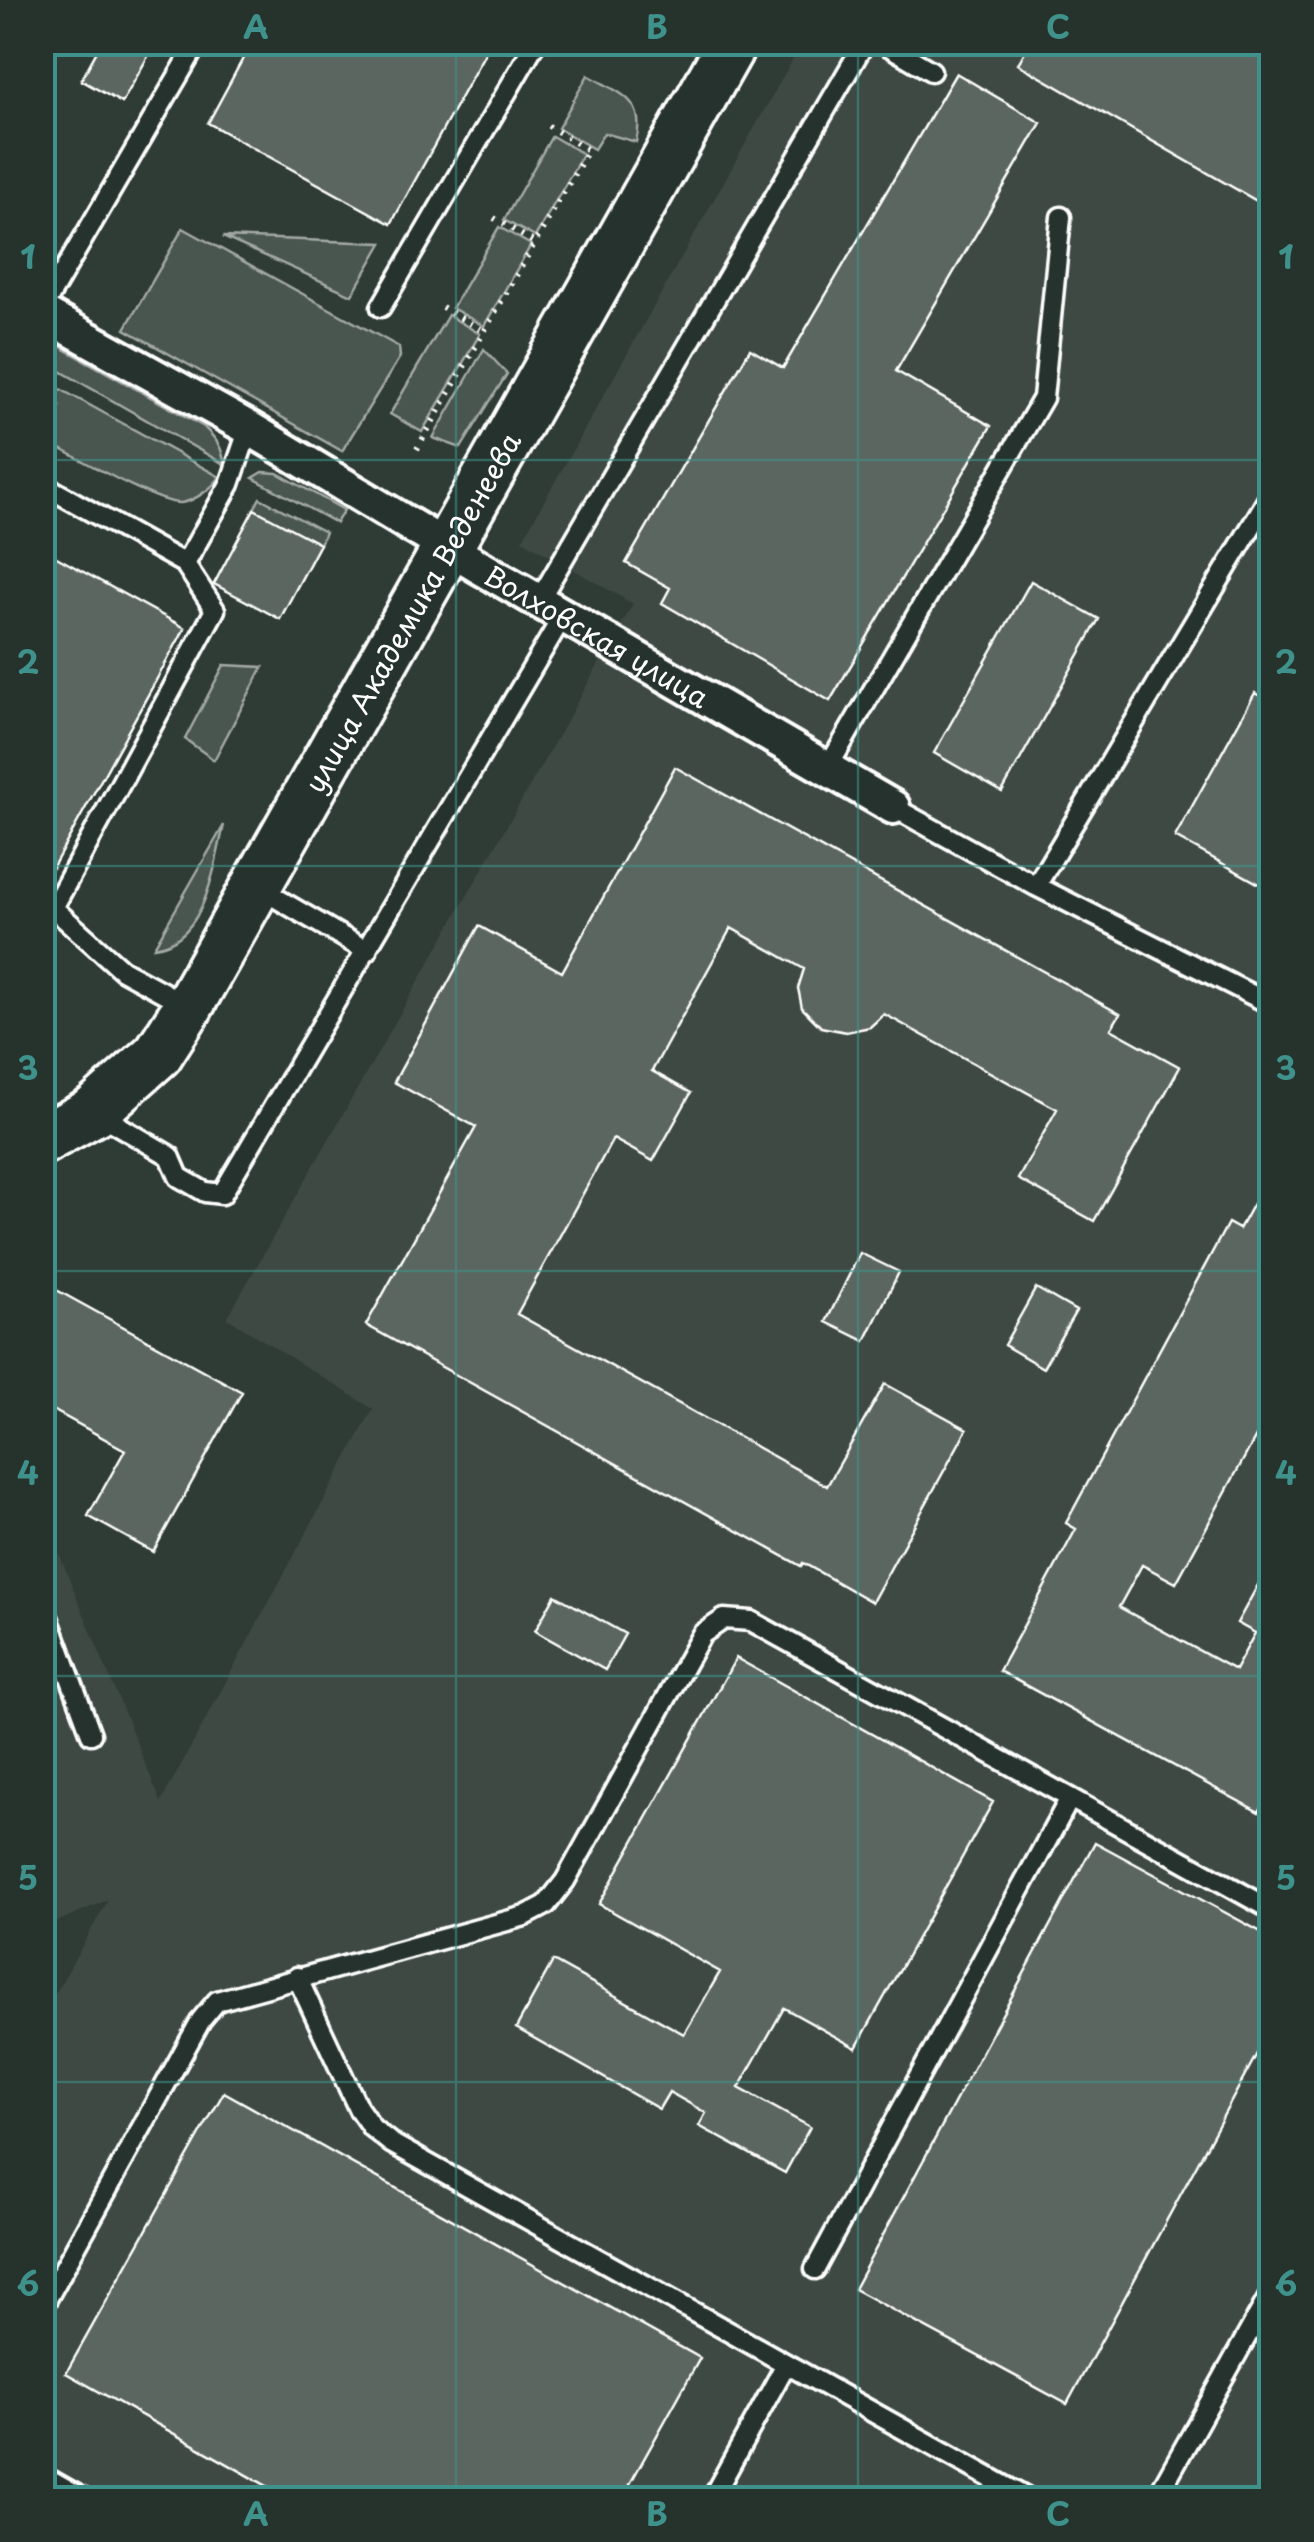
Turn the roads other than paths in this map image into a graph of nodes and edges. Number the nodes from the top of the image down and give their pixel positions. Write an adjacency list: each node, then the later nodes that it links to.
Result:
1 (198, 42): 9 (lane)
2 (536, 42): 8 (lane)
3 (733, 42): 13 (street, улица Академика Веденеева)
4 (865, 42): 15 (lane)
5 (882, 42): 6 (lane)
6 (931, 71)
7 (1061, 218): 16 (lane)
8 (381, 306)
9 (42, 311): 10 (street, Волховская улица)
10 (250, 428): 13 (street, Волховская улица); 14 (lane)
11 (42, 484): 14 (lane)
12 (1272, 492): 19 (lane)
13 (448, 548): 15 (street, Волховская улица); 18 (street, улица Академика Веденеева)
14 (185, 564): 20 (lane)
15 (551, 609): 16 (street, Волховская улица); 21 (lane)
16 (826, 769): 17 (street, Волховская улица)
17 (892, 807): 19 (lane)
18 (256, 886): 21 (lane); 23 (street, улица Академика Веденеева)
19 (1036, 886): 22 (lane)
20 (48, 904): 23 (lane)
21 (367, 951): 24 (lane)
22 (1272, 1005)
23 (188, 1006): 24 (street, улица Академика Веденеева)
24 (93, 1112): 25 (street, улица Академика Веденеева)
25 (42, 1140)
26 (42, 1600): 27 (lane)
27 (91, 1734)
28 (1070, 1798): 29 (lane); 30 (lane); 31 (lane)
29 (1272, 1910)
30 (297, 1977): 33 (lane); 34 (lane)
31 (815, 2269)
32 (1272, 2291): 36 (lane)
33 (42, 2308)
34 (786, 2364): 38 (lane); 39 (lane)
35 (42, 2475): 37 (lane)
36 (1164, 2496)
37 (86, 2500)
38 (711, 2500)
39 (1030, 2500)

